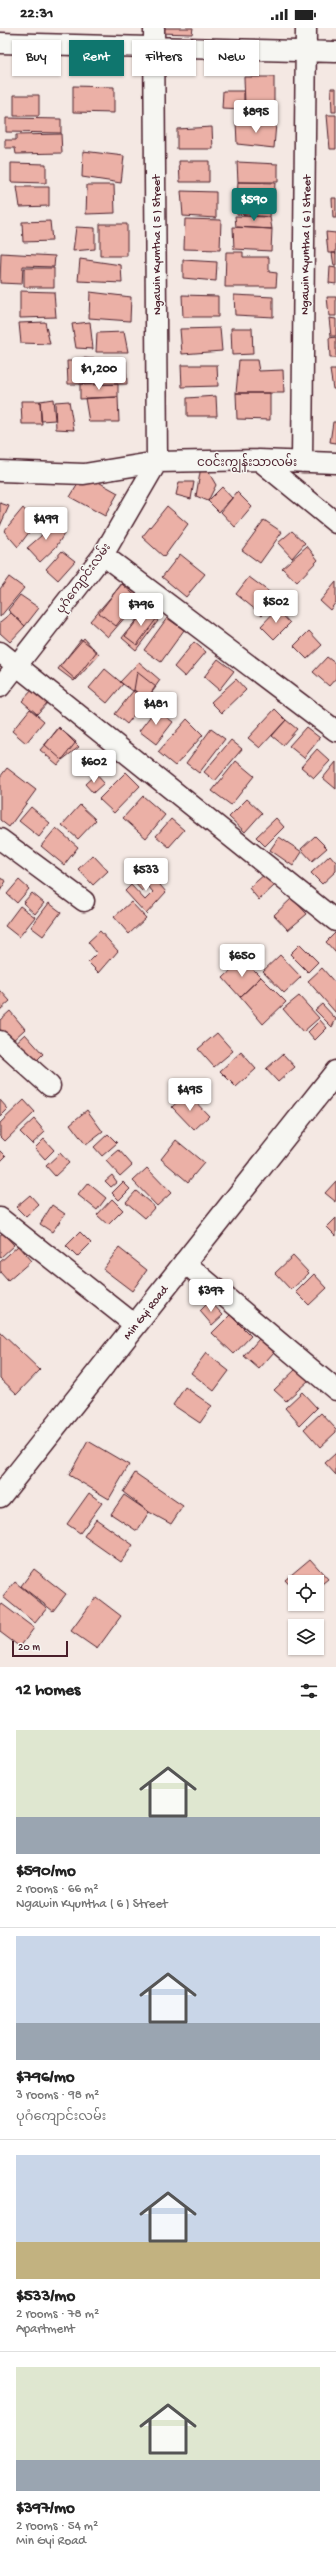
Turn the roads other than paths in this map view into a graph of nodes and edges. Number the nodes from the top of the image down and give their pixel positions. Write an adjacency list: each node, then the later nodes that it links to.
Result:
1 (154, 28): 3 (street, Ngawin Kyuntha ( 5 ) Street)
2 (306, 28): 7 (street, Ngawin Kyuntha ( 6 ) Street)
3 (154, 40)
4 (0, 43): 5 (street)
5 (132, 47)
6 (196, 49): 7 (street)
7 (307, 51): 8 (street); 12 (street, Ngawin Kyuntha ( 6 ) Street)
8 (336, 52)
9 (154, 76): 11 (street, Ngawin Kyuntha ( 5 ) Street)
10 (259, 460): 11 (street, ငဝင်းကျွန်းသာလမ်း); 12 (street, ငဝင်းကျွန်းသာလမ်း); 15 (street)
11 (157, 462): 14 (street, ငဝင်းကျွန်းသာလမ်း); 16 (street, ပုဂံကျောင်းလမ်း)
12 (302, 462): 13 (street, ငဝင်းကျွန်းသာလမ်း)
13 (336, 463)
14 (0, 471)
15 (336, 522)
16 (103, 555): 18 (street, ပုဂံကျောင်းလမ်း); 20 (street)
17 (0, 652): 18 (street)
18 (18, 664): 19 (street, ပုဂံကျောင်းလမ်း); 23 (street)
19 (0, 687)
20 (336, 731)
21 (0, 839): 22 (street)
22 (84, 901)
23 (336, 921)
24 (0, 1041): 26 (street)
25 (336, 1072): 28 (main road, Min Gyi Road)
26 (50, 1086)
27 (0, 1218): 29 (street)
28 (184, 1262): 29 (main road, Min Gyi Road); 30 (street)
29 (135, 1325): 31 (main road, Min Gyi Road)
30 (336, 1390)
31 (0, 1496)

